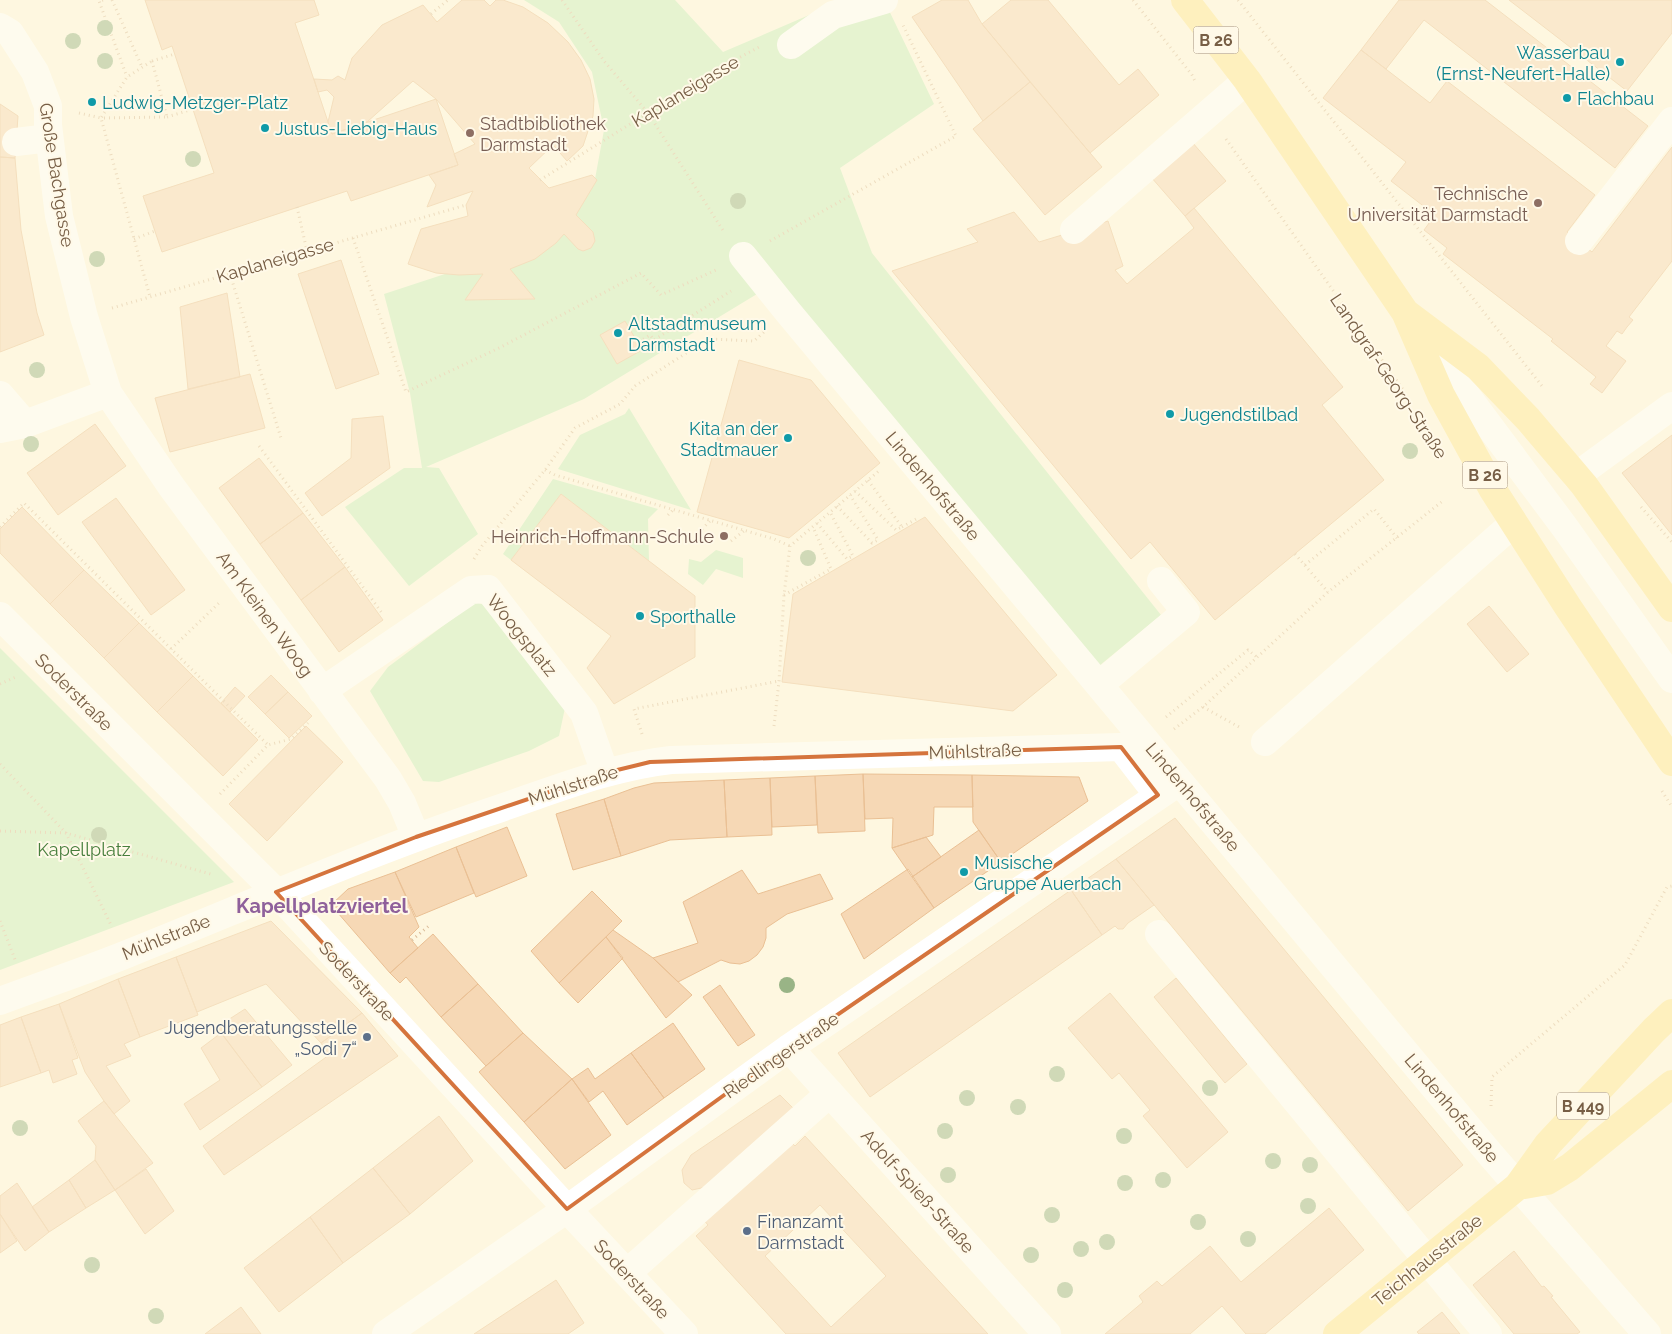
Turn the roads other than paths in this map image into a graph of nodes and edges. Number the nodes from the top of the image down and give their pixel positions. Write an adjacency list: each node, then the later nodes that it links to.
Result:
1 (1185, 0): 5 (main road, Landgraf-Georg-Straße / B 26)
2 (892, 8): 4 (street)
3 (0, 27): 7 (street, Große Bachgasse)
4 (779, 44)
5 (1247, 80): 9 (street); 12 (main road, Landgraf-Georg-Straße / B 26)
6 (1672, 121): 10 (street)
7 (49, 138): 8 (street); 13 (street, Große Bachgasse)
8 (16, 142)
9 (1074, 230)
10 (1579, 241)
11 (732, 262): 23 (street, Lindenhofstraße)
12 (1405, 312): 17 (main road, Landgraf-Georg-Straße / B 26); 18 (main road, Landgraf-Georg-Straße / B 26); 22 (street)
13 (108, 393): 16 (street); 24 (street, Am Kleinen Woog)
14 (0, 395): 16 (street)
15 (1672, 406): 17 (street)
16 (8, 429)
17 (1576, 476): 20 (main road, Landgraf-Georg-Straße / B 26)
18 (1514, 523): 25 (street); 26 (main road, Landgraf-Georg-Straße / B 26)
19 (1161, 580): 23 (street)
20 (1672, 608)
21 (0, 616): 31 (street, Soderstraße)
22 (1672, 679)
23 (1099, 685): 29 (street, Lindenhofstraße)
24 (322, 691): 27 (street, Woogsplatz); 30 (street, Am Kleinen Woog)
25 (1265, 742)
26 (1666, 753): 28 (main road, Landgraf-Georg-Straße)
27 (605, 773): 29 (street, Mühlstraße); 30 (street, Mühlstraße)
28 (1666, 786)
29 (1169, 788): 36 (street, Riedlingerstraße); 39 (street, Lindenhofstraße)
30 (416, 837): 31 (street, Mühlstraße)
31 (276, 892): 34 (street, Mühlstraße); 40 (street, Soderstraße)
32 (1159, 934): 41 (street)
33 (1672, 996): 35 (main road, Teichhausstraße)
34 (0, 1001)
35 (1663, 1021): 39 (main road, Teichhausstraße / B 449)
36 (789, 1048): 38 (street, Adolf-Spieß-Straße); 40 (street, Riedlingerstraße)
37 (1672, 1084): 39 (main road, Teichhausstraße / B 449)
38 (830, 1093): 42 (street); 45 (street, Adolf-Spieß-Straße)
39 (1518, 1186): 41 (main road, Teichhausstraße / B 449); 48 (street, Lindenhofstraße)
40 (567, 1209): 42 (street, Soderstraße); 43 (street, Riedlingerstraße)
41 (1427, 1260): 46 (main road, Teichhausstraße / B 449); 47 (street)
42 (627, 1273): 44 (street, Soderstraße)
43 (386, 1334)
44 (684, 1334)
45 (1046, 1334)
46 (1337, 1334)
47 (1488, 1334)
48 (1647, 1334)

